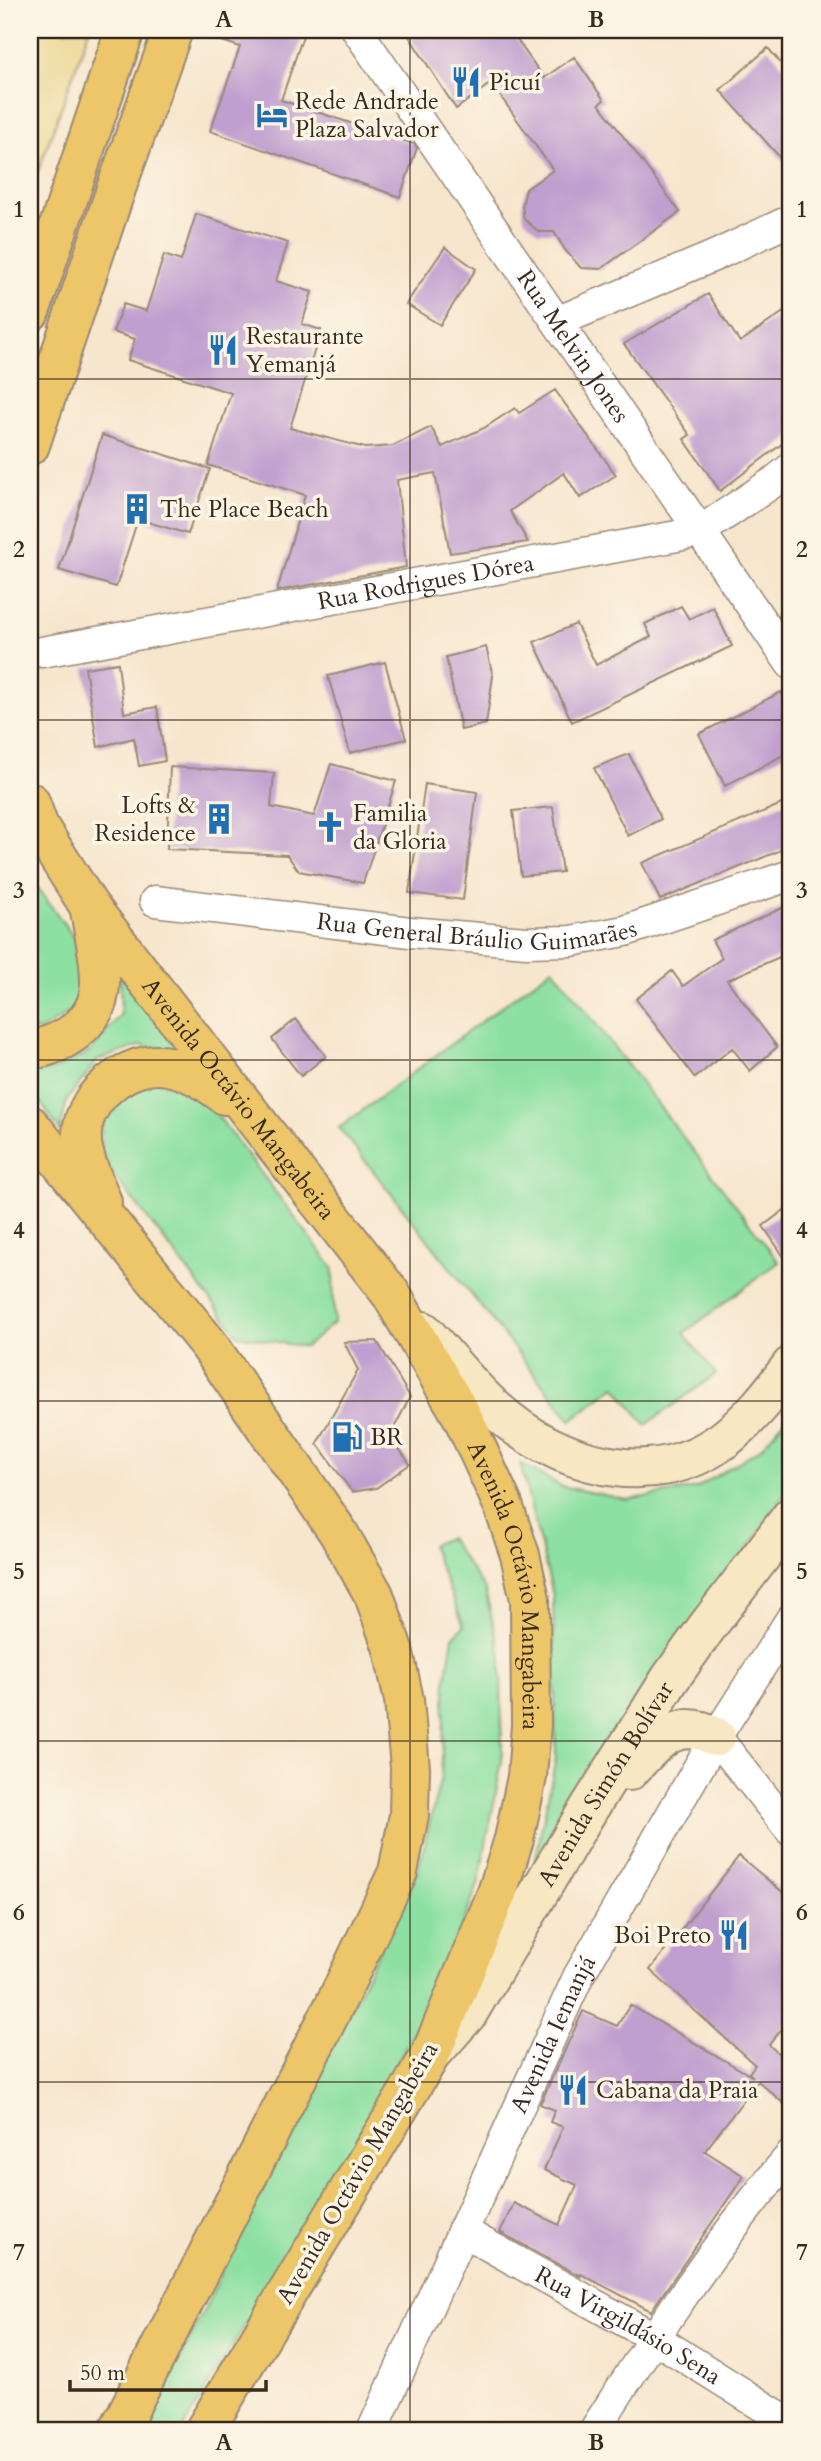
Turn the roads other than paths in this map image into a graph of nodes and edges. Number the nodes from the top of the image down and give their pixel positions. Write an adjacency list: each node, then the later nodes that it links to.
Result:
1 (125, 30): 5 (main road)
2 (173, 30): 7 (main road)
3 (357, 30): 6 (street, Rua Melvin Jones)
4 (791, 220): 6 (street)
5 (30, 312)
6 (559, 321): 9 (street, Rua Melvin Jones)
7 (30, 445)
8 (791, 467): 9 (street, Rua Rodrigues Dórea)
9 (699, 532): 10 (street, Rua Rodrigues Dórea); 11 (street, Rua Melvin Jones)
10 (42, 652)
11 (791, 664)
12 (30, 802): 15 (main road, Avenida Octávio Mangabeira)
13 (791, 875): 14 (street, Rua General Bráulio Guimarães)
14 (155, 901)
15 (89, 906): 16 (main road); 17 (main road, Avenida Octávio Mangabeira)
16 (30, 1050)
17 (244, 1108): 19 (main road); 20 (main road, Avenida Octávio Mangabeira)
18 (30, 1125): 19 (main road)
19 (109, 1222): 32 (main road)
20 (391, 1294): 21 (street); 27 (main road, Avenida Octávio Mangabeira)
21 (791, 1367)
22 (791, 1517): 25 (street, Avenida Simón Bolívar)
23 (791, 1619): 24 (street, Avenida Iemanjá)
24 (716, 1737): 25 (street); 26 (street); 29 (street, Avenida Iemanjá)
25 (583, 1818): 27 (street, Avenida Simón Bolívar)
26 (791, 1831)
27 (430, 2056): 33 (main road, Avenida Octávio Mangabeira)
28 (791, 2155): 30 (street)
29 (462, 2231): 30 (street, Rua Virgildásio Sena); 34 (street, Avenida Iemanjá)
30 (653, 2337): 31 (street, Rua Virgildásio Sena); 35 (street)
31 (791, 2424)
32 (118, 2431)
33 (204, 2431)
34 (372, 2431)
35 (594, 2431)

